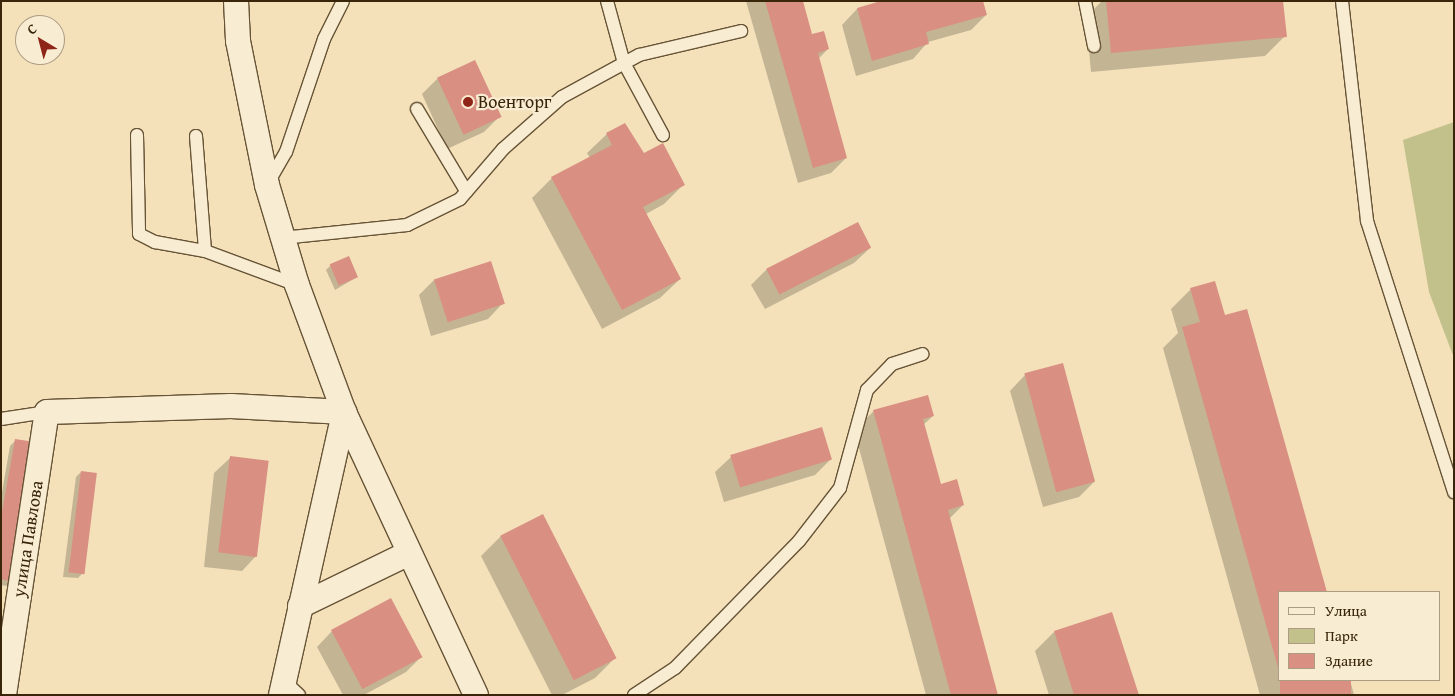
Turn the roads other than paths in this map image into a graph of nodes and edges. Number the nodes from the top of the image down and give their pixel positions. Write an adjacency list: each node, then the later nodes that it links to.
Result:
1 (236, 1): 13 (street)
2 (343, 1): 13 (lane)
3 (607, 1): 8 (lane)
4 (1085, 1): 7 (lane)
5 (1342, 1): 22 (lane)
6 (741, 30): 8 (lane)
7 (1094, 46)
8 (624, 63): 11 (lane); 14 (lane)
9 (417, 109): 14 (lane)
10 (137, 135): 16 (lane)
11 (663, 135)
12 (196, 136): 16 (lane)
13 (267, 185): 15 (street)
14 (466, 191): 15 (lane)
15 (282, 238): 17 (street)
16 (205, 251): 17 (lane)
17 (297, 284): 20 (street)
18 (922, 354): 28 (lane)
19 (47, 412): 20 (street); 21 (lane); 26 (street, улица Павлова)
20 (344, 412): 23 (street); 24 (street)
21 (1, 419)
22 (1454, 492)
23 (409, 553): 24 (street); 27 (street)
24 (300, 606): 25 (street)
25 (288, 690)
26 (4, 695)
27 (476, 695)
28 (634, 695)

